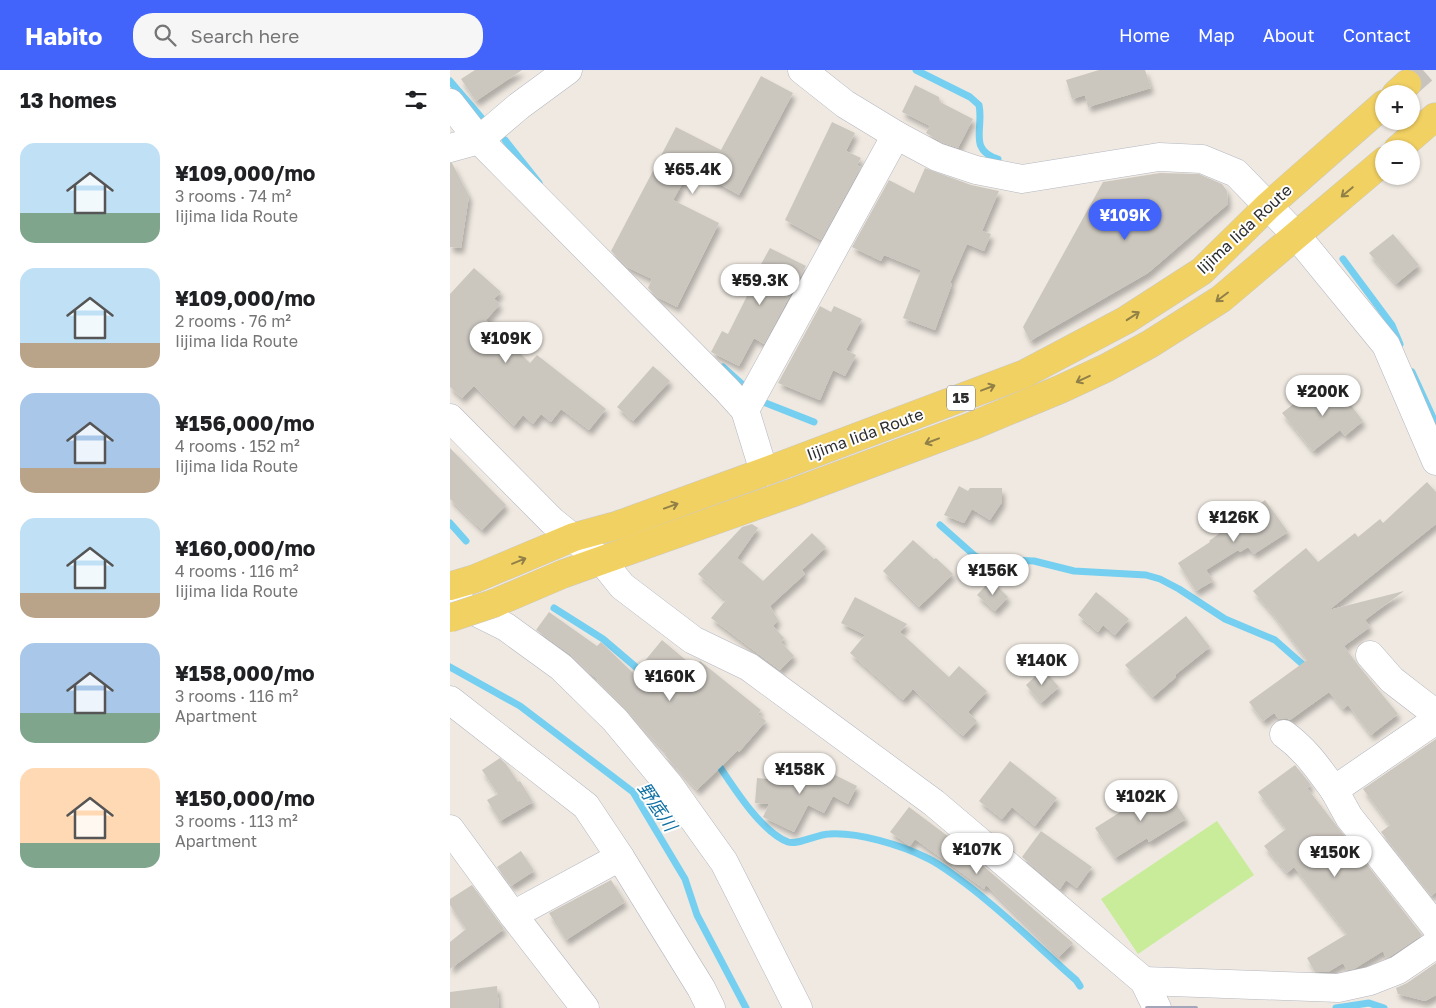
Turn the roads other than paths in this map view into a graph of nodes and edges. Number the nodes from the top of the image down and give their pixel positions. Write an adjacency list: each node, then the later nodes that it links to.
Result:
1 (568, 70): 7 (street)
2 (802, 70): 6 (street)
3 (450, 103): 7 (street)
4 (1375, 112): 11 (main road, Iijima Iida Route / 15)
5 (1434, 117): 8 (main road)
6 (896, 134): 11 (street); 13 (street)
7 (479, 140): 9 (street); 13 (street)
8 (1408, 140)
9 (450, 148)
10 (1375, 169): 12 (main road, Iijima Iida Route / 15, one-way to 12)
11 (1268, 206): 12 (street); 16 (main road, Iijima Iida Route / 15, one-way to 11)
12 (1296, 235): 15 (street); 18 (main road, Iijima Iida Route / 15, one-way to 18)
13 (745, 410): 16 (street)
14 (450, 418): 17 (street)
15 (1436, 461)
16 (764, 472): 17 (main road, Iijima Iida Route / 15, one-way to 16)
17 (574, 537): 18 (street); 19 (main road, Iijima Iida Route / 15, one-way to 17)
18 (602, 561): 21 (main road, Iijima Iida Route / 15, bridge); 33 (street)
19 (462, 583)
20 (450, 599): 36 (street)
21 (450, 618)
22 (1370, 655): 24 (street)
23 (450, 700): 29 (street)
24 (1436, 714)
25 (1436, 720): 27 (street)
26 (1284, 734): 27 (street)
27 (1334, 790): 31 (street)
28 (450, 829): 30 (street)
29 (620, 857): 30 (street); 35 (street)
30 (513, 915): 34 (street)
31 (1436, 927)
32 (1436, 944): 33 (street)
33 (1144, 981): 37 (street)
34 (585, 1008)
35 (711, 1008)
36 (798, 1008)
37 (1157, 1008)

